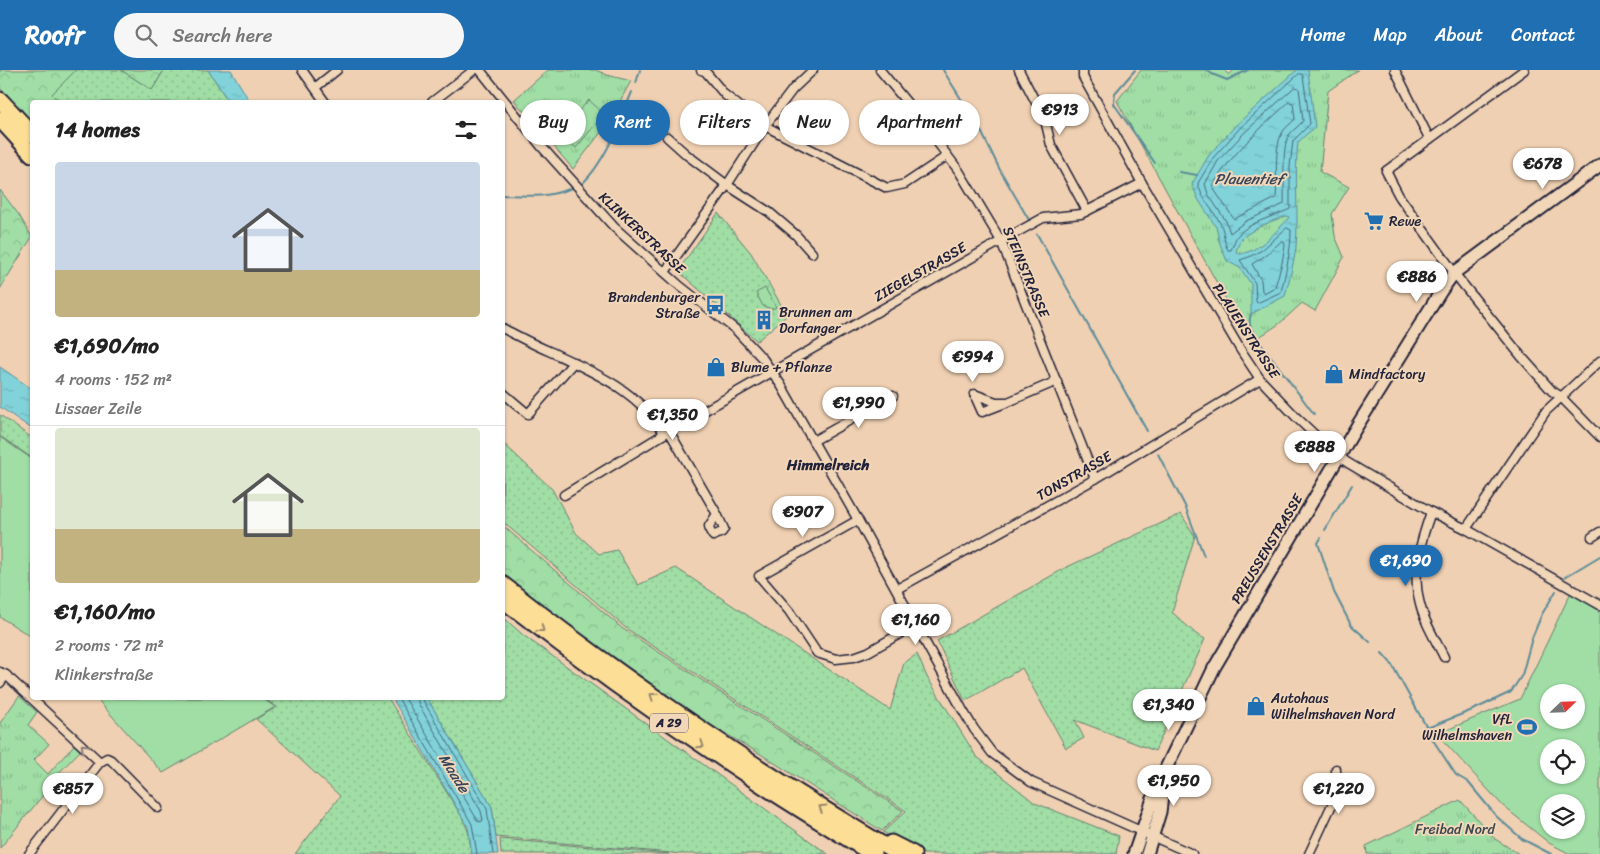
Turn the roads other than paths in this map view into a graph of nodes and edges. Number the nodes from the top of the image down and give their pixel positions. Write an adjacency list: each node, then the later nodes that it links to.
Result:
1 (302, 70): 12 (street)
2 (337, 70): 12 (street)
3 (474, 70): 15 (street)
4 (480, 70): 16 (street, KLINKERSTRASSE)
5 (701, 70): 17 (street)
6 (813, 70): 20 (street)
7 (880, 70): 27 (street, STEINSTRASSE)
8 (1018, 70): 31 (street)
9 (1083, 70): 29 (street, PLAUENSTRASSE)
10 (1395, 70): 23 (street)
11 (1524, 70): 23 (street)
12 (316, 88): 14 (street)
13 (0, 100): 22 (highway)
14 (324, 100)
15 (435, 100)
16 (504, 100)
17 (731, 100)
18 (505, 101): 34 (street, KLINKERSTRASSE)
19 (0, 119): 26 (highway)
20 (769, 121)
21 (769, 128): 27 (street)
22 (30, 132)
23 (1429, 138): 35 (street)
24 (670, 140): 30 (street)
25 (753, 145): 30 (street)
26 (30, 152)
27 (947, 156): 32 (street, STEINSTRASSE)
28 (1600, 165): 35 (main road, PREUSSENSTRASSE)
29 (1142, 183): 31 (street, ZIEGELSTRASSE); 40 (street, PLAUENSTRASSE)
30 (727, 185): 33 (street); 34 (street)
31 (1087, 210): 32 (street, ZIEGELSTRASSE)
32 (1001, 240): 39 (street, ZIEGELSTRASSE); 41 (street, STEINSTRASSE)
33 (812, 252)
34 (665, 272): 39 (street, KLINKERSTRASSE)
35 (1454, 273): 44 (street); 49 (main road, PREUSSENSTRASSE)
36 (505, 330): 38 (street)
37 (1600, 361): 44 (street)
38 (574, 362): 42 (street); 46 (street)
39 (772, 372): 46 (street, ZIEGELSTRASSE); 48 (street, KLINKERSTRASSE)
40 (1260, 379): 49 (street, PLAUENSTRASSE); 50 (street, TONSTRASSE)
41 (1058, 381): 45 (street); 50 (street, STEINSTRASSE)
42 (505, 395)
43 (893, 396): 48 (street)
44 (1560, 396): 47 (street); 55 (street)
45 (1008, 402)
46 (666, 432): 51 (street, ZIEGELSTRASSE); 53 (street)
47 (1600, 437)
48 (813, 441): 54 (street, KLINKERSTRASSE)
49 (1340, 458): 52 (street, PLAUENSTRASSE); 71 (main road, PREUSSENSTRASSE)
50 (1095, 479): 59 (street, TONSTRASSE)
51 (564, 495)
52 (1431, 512): 55 (street, PLAUENSTRASSE); 63 (street)
53 (717, 514)
54 (858, 520): 59 (street, KLINKERSTRASSE); 62 (street)
55 (1466, 529): 61 (street, PLAUENSTRASSE)
56 (1600, 532): 57 (street)
57 (1592, 537)
58 (505, 586): 72 (highway, A 29, one-way to 58)
59 (897, 589): 62 (street, KLINKERSTRASSE)
60 (505, 601): 73 (highway, A 29, one-way to 73)
61 (1600, 605)
62 (917, 624): 71 (street, KLINKERSTRASSE)
63 (1444, 658)
64 (3, 673): 65 (street); 66 (street, one-way to 64)
65 (0, 684)
66 (30, 698)
67 (32, 700): 68 (street, one-way to 67)
68 (100, 762): 70 (street); 74 (street)
69 (1336, 769): 82 (street)
70 (158, 808)
71 (1148, 833): 79 (main road, PREUSSENSTRASSE); 80 (main road, PREUSSENSTRASSE); 81 (street, KLINKERSTRASSE)
72 (864, 834): 77 (highway, A 29); 78 (highway)
73 (843, 836): 75 (highway); 76 (highway, A 29)
74 (28, 854)
75 (859, 854)
76 (873, 854)
77 (898, 854)
78 (913, 854)
79 (1134, 854)
80 (1147, 854)
81 (1192, 854)
82 (1309, 854)

